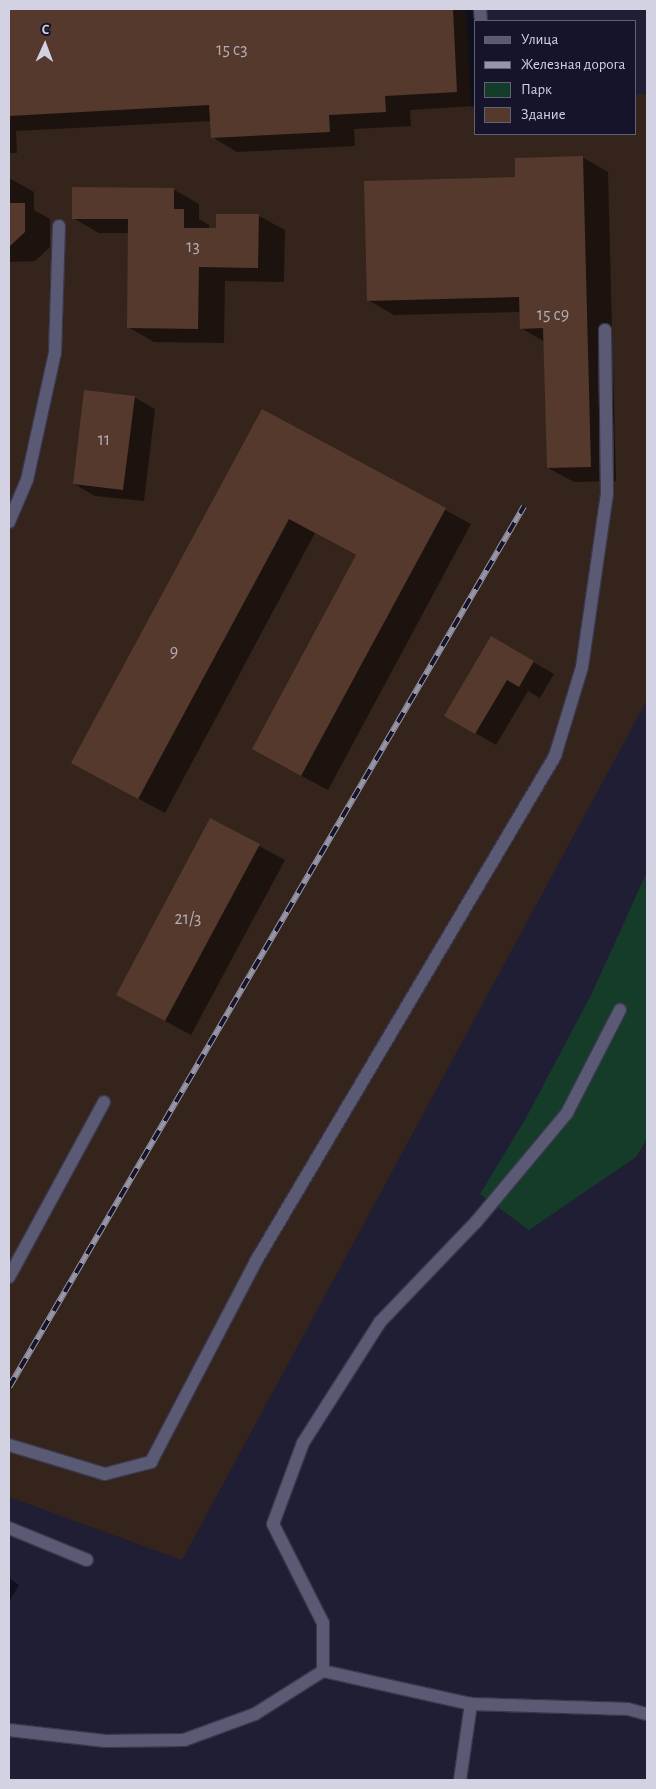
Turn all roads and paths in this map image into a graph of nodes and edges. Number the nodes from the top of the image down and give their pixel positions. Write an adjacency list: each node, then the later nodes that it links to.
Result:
1 (59, 226): 3 (street)
2 (605, 330): 7 (street)
3 (9, 522)
4 (620, 1010): 10 (street)
5 (104, 1102): 6 (street)
6 (9, 1277)
7 (9, 1445)
8 (9, 1528): 9 (street)
9 (87, 1560)
10 (323, 1671): 11 (street); 13 (street)
11 (472, 1704): 12 (street); 14 (street)
12 (647, 1714)
13 (9, 1730)
14 (460, 1780)

